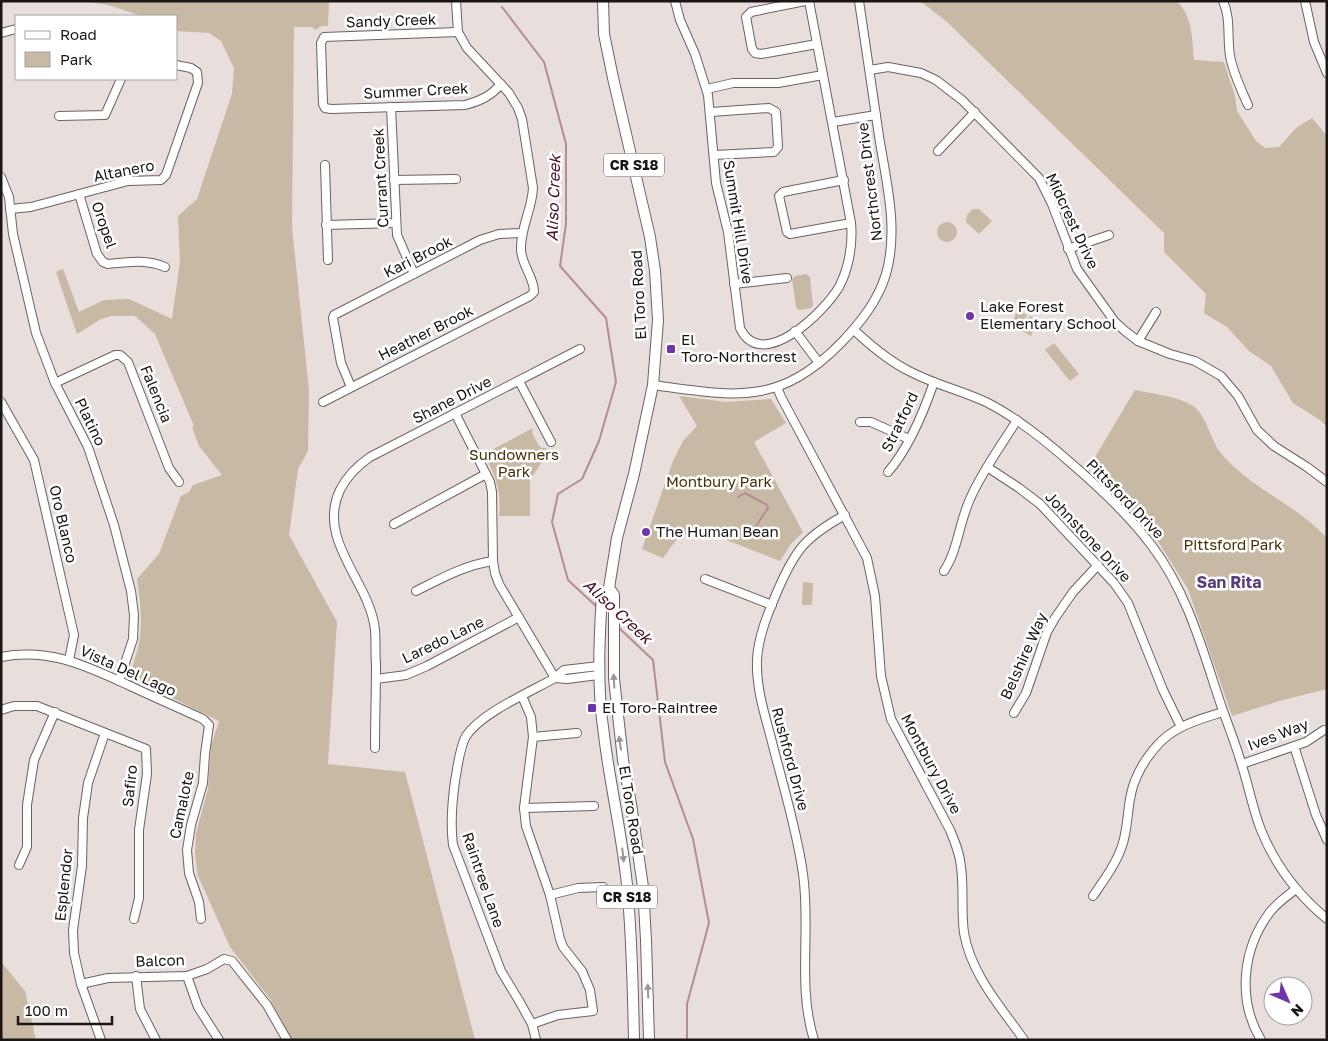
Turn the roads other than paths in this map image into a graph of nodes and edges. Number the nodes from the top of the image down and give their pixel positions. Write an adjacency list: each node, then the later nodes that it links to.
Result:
1 (456, 1): 10 (street)
2 (603, 1): 57 (main road, El Toro Road / CR S18)
3 (675, 1): 19 (street, Summit Hill Drive)
4 (805, 1): 12 (street)
5 (809, 1): 12 (street, Summit Hill Drive)
6 (859, 1): 14 (street, Northcrest Drive)
7 (1223, 1): 20 (street)
8 (1305, 1): 15 (street)
9 (15, 29): 11 (street)
10 (458, 32): 18 (street); 22 (street, Sandy Creek)
11 (1, 33)
12 (817, 44): 16 (street, Summit Hill Drive)
13 (178, 66): 35 (street, Altanero)
14 (870, 70): 24 (street, Midcrest Drive); 25 (street, Northcrest Drive)
15 (1327, 73)
16 (823, 75): 19 (street); 27 (street, Summit Hill Drive)
17 (121, 80): 26 (street)
18 (501, 84): 21 (street, Summer Creek); 40 (street)
19 (707, 89): 23 (street, Summit Hill Drive)
20 (1248, 105)
21 (391, 107): 22 (street, Summer Creek); 33 (street, Currant Creek)
22 (326, 108)
23 (710, 112): 29 (street, Summit Hill Drive); 29 (street)
24 (975, 112): 28 (street); 42 (street, Midcrest Drive)
25 (876, 115): 27 (street); 49 (street, Northcrest Drive)
26 (59, 116)
27 (833, 122): 34 (street, Summit Hill Drive)
28 (938, 151)
29 (714, 155): 47 (street, Summit Hill Drive)
30 (325, 165): 39 (street)
31 (1, 177): 36 (street, Platino)
32 (456, 179): 33 (street)
33 (394, 180): 37 (street, Currant Creek)
34 (844, 180): 38 (street, Summit Hill Drive); 38 (street)
35 (79, 194): 36 (street, Altanero); 44 (street, Oropel)
36 (10, 209): 56 (street, Platino)
37 (396, 223): 39 (street); 45 (street, Currant Creek)
38 (851, 223): 50 (street, Summit Hill Drive)
39 (326, 225): 43 (street)
40 (522, 233): 45 (street, Kari Brook); 58 (street, Heather Brook)
41 (1109, 235): 42 (street)
42 (1068, 249): 51 (street, Midcrest Drive)
43 (328, 260)
44 (165, 267)
45 (414, 274): 58 (street, Kari Brook)
46 (787, 278): 47 (street)
47 (734, 284): 50 (street, Summit Hill Drive)
48 (1156, 312): 51 (street)
49 (854, 330): 53 (street, Northcrest Drive); 55 (street, Pittsford Drive)
50 (795, 331): 53 (street)
51 (1138, 341): 71 (street, Midcrest Drive)
52 (580, 348): 54 (street, Shane Drive)
53 (819, 363): 59 (street, Northcrest Drive)
54 (519, 381): 62 (street, Shane Drive); 66 (street)
55 (934, 382): 63 (street, Pittsford Drive); 65 (street, Stratford)
56 (55, 383): 70 (street, Falencia); 89 (street, Platino)
57 (653, 385): 59 (street, Northcrest Drive); 79 (main road, El Toro Road / CR S18)
58 (351, 387): 61 (street, Heather Brook)
59 (777, 387): 72 (street, Montbury Drive)
60 (1, 402): 83 (street, Oro Blanco)
61 (322, 402)
62 (455, 413): 69 (street); 88 (street, Shane Drive)
63 (1017, 420): 67 (street); 93 (street, Pittsford Drive)
64 (860, 422): 65 (street)
65 (909, 439): 68 (street, Stratford)
66 (551, 442)
67 (987, 467): 75 (street, Johnstone Drive); 76 (street)
68 (888, 472)
69 (486, 474): 73 (street); 74 (street)
70 (179, 482)
71 (1327, 482)
72 (845, 515): 80 (street, Rushford Drive); 127 (street, Montbury Drive)
73 (394, 524)
74 (493, 561): 78 (street); 81 (street)
75 (1098, 565): 94 (street, Belshire Way); 96 (street, Johnstone Drive)
76 (944, 571)
77 (705, 580): 80 (street)
78 (416, 591)
79 (605, 592): 85 (main road, El Toro Road / CR S18); 125 (main road, El Toro Road, one-way to 79)
80 (772, 605): 126 (street, Rushford Drive)
81 (519, 617): 87 (street); 88 (street, Laredo Lane)
82 (1, 656): 83 (street, Vista Del Lago)
83 (69, 660): 89 (street, Vista Del Lago)
84 (574, 668): 85 (street, Raintree Lane); 86 (street); 87 (street, Raintree Lane)
85 (598, 670): 86 (street, Raintree Lane); 124 (main road, El Toro Road / CR S18, one-way to 124)
86 (575, 677): 87 (street, Raintree Lane)
87 (555, 678): 90 (street, Raintree Lane)
88 (376, 680): 102 (street)
89 (119, 681): 95 (street, Vista Del Lago)
90 (522, 696): 100 (street); 118 (street, Raintree Lane)
91 (1, 710): 92 (street, Safiro)
92 (55, 712): 98 (street, Safiro); 107 (street)
93 (1223, 712): 96 (street); 103 (street, Pittsford Drive)
94 (1014, 713)
95 (209, 725): 113 (street, Camalote)
96 (1181, 727): 111 (street)
97 (1324, 730): 101 (street, Ives Way)
98 (105, 733): 112 (street, Safiro); 117 (street, Esplendor)
99 (577, 733): 100 (street)
100 (533, 737): 105 (street)
101 (1294, 746): 103 (street, Ives Way); 106 (street)
102 (375, 748)
103 (1242, 764): 109 (street, Pittsford Drive)
104 (594, 806): 105 (street)
105 (524, 808): 110 (street)
106 (1327, 840)
107 (19, 865)
108 (603, 887): 110 (street)
109 (1296, 889): 114 (street, Pittsford Drive); 128 (street)
110 (550, 895): 118 (street)
111 (1093, 896)
112 (134, 919)
113 (201, 919)
114 (1327, 919)
115 (136, 976): 116 (street, Balcon); 117 (street, Balcon); 120 (street)
116 (187, 976): 121 (street); 122 (street, Balcon)
117 (81, 984): 119 (street, Esplendor)
118 (532, 1024): 123 (street, Raintree Lane)
119 (101, 1040)
120 (156, 1040)
121 (219, 1040)
122 (287, 1040)
123 (536, 1040)
124 (634, 1040)
125 (649, 1040)
126 (814, 1040)
127 (1024, 1040)
128 (1261, 1040)

